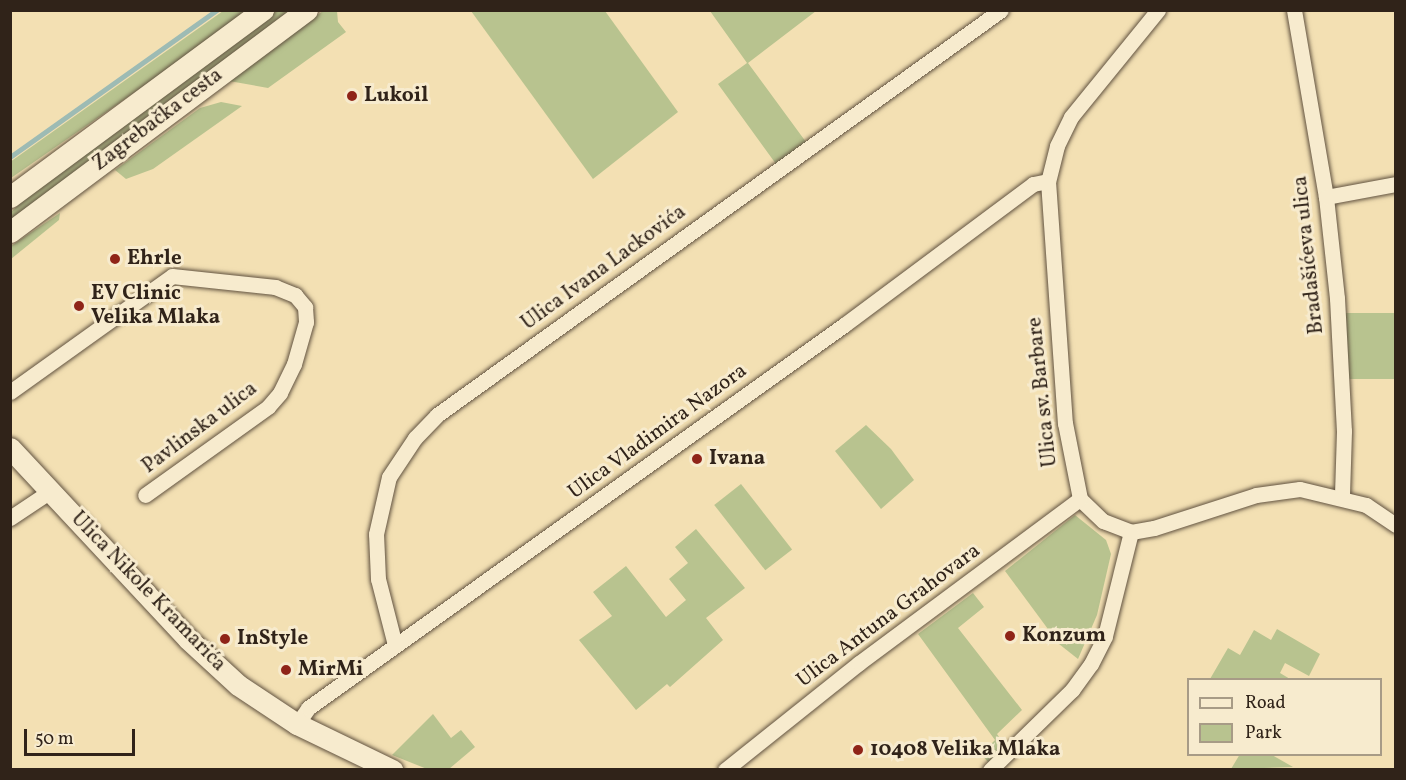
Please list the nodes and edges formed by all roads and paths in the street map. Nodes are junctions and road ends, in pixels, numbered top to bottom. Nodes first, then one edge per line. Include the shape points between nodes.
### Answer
1 (263, 10) edge
2 (307, 10) edge
3 (1001, 10) edge
4 (1158, 10) edge
5 (1294, 10) edge
6 (1048, 181) junction
7 (1395, 184) edge
8 (10, 197) edge
9 (1326, 197) junction
10 (10, 232) edge
11 (10, 392) edge
12 (10, 448) edge
13 (52, 490) junction
14 (145, 495) dead end
15 (1342, 496) junction
16 (1080, 499) junction
17 (10, 518) edge
18 (1395, 525) edge
19 (1131, 532) junction
20 (395, 645) junction
21 (297, 724) junction
22 (392, 770) edge
23 (725, 770) edge
24 (990, 770) edge

1 - 8 main road, Zagrebačka cesta
2 - 10 main road, Zagrebačka cesta
3 - 20 street, Ulica Ivana Lackovića via 437,415 415,438 389,477 376,534 378,579
4 - 6 street, Ulica sv. Barbare via 1071,117
5 - 9 street, Bradašićeva ulica
6 - 16 street, Ulica sv. Barbare via 1065,423
6 - 20 street, Ulica Vladimira Nazora via 1033,184 844,325
7 - 9 street
9 - 15 street, Bradašićeva ulica via 1341,369
11 - 14 street, Pavlinska ulica via 172,276 274,287 295,295 305,307 306,322 294,364 280,393 268,407
12 - 13 main road, Ulica Nikole Kramarića
13 - 17 street
13 - 21 main road, Ulica Nikole Kramarića via 188,639 238,685
15 - 18 street via 1366,505
15 - 19 street via 1311,490 1279,491
16 - 19 street via 1102,521
16 - 23 street, Ulica Antuna Grahovara via 859,663
19 - 24 street via 1111,614 1091,664 1072,690
20 - 21 street, Ulica Vladimira Nazora via 308,708
21 - 22 main road, Ulica Nikole Kramarića

